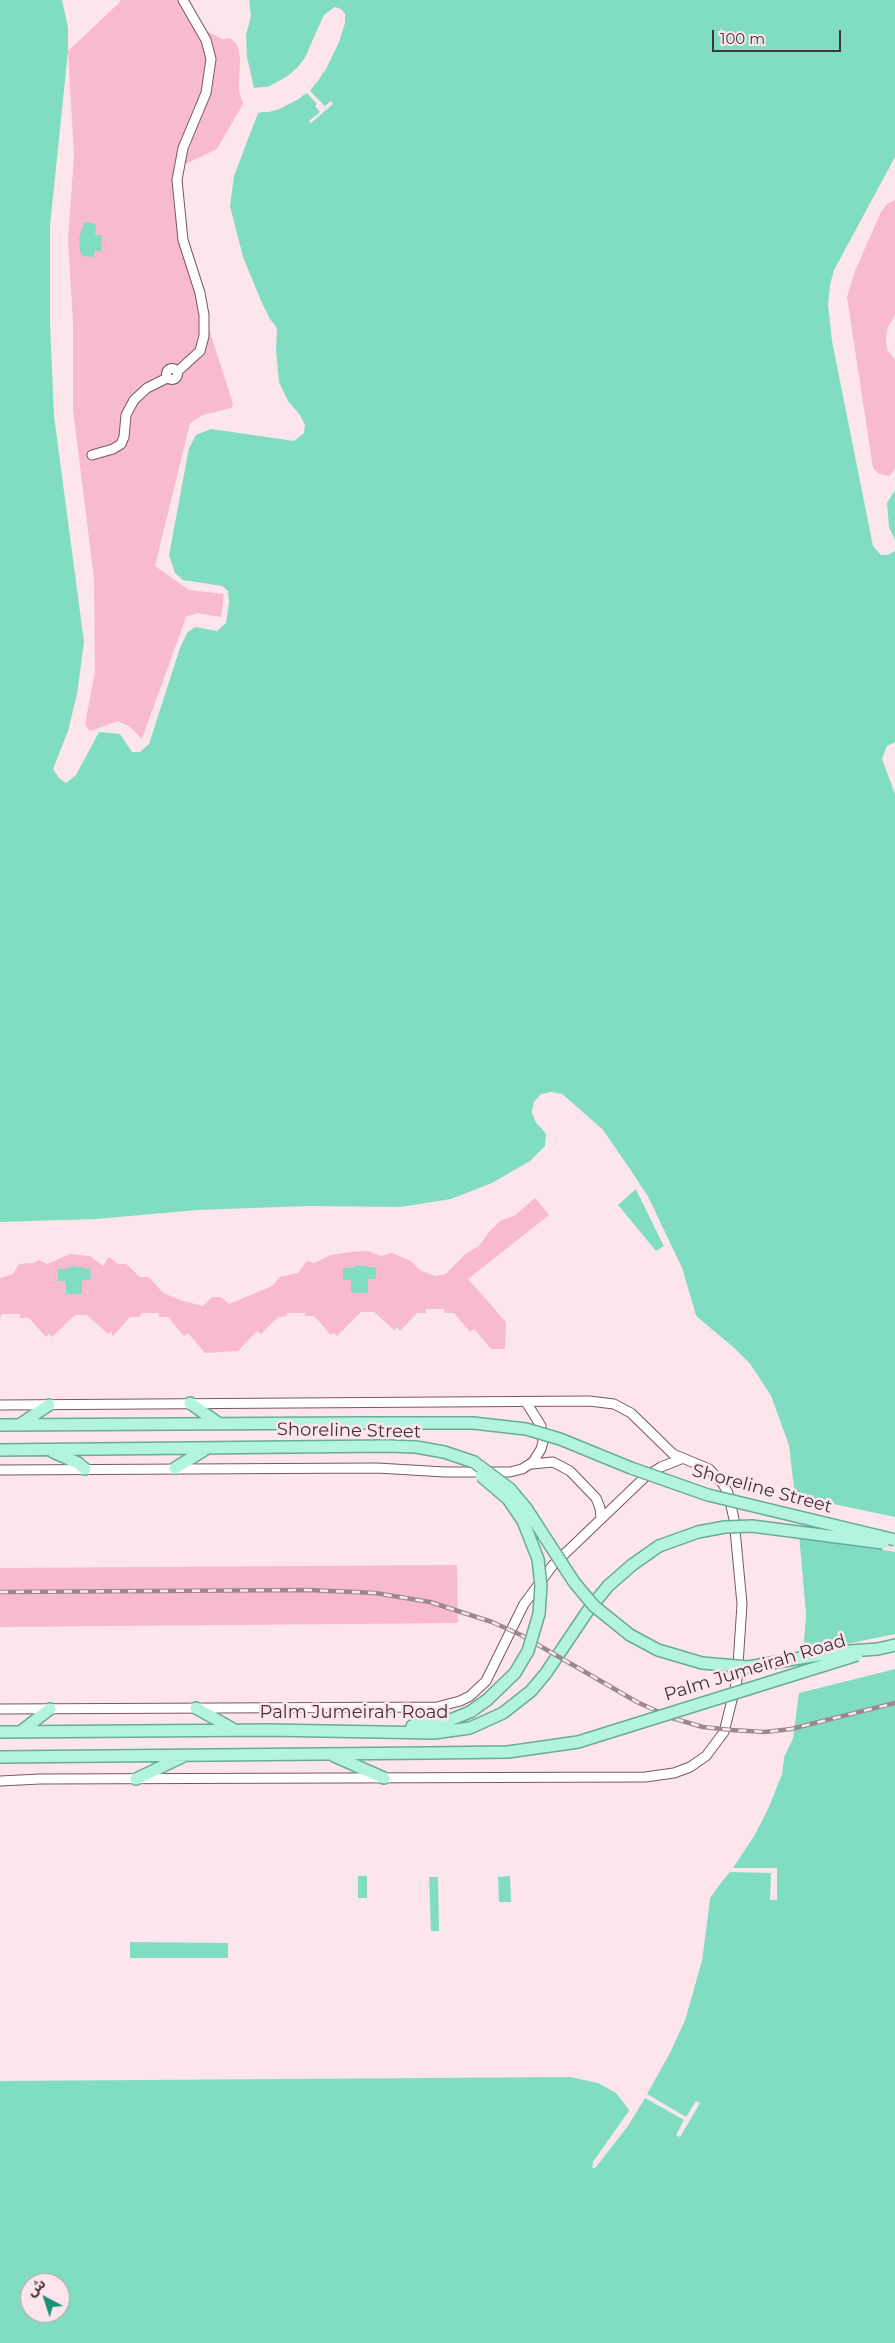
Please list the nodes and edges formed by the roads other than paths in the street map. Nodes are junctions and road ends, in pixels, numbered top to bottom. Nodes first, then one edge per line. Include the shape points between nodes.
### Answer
1 (183, 0) edge
2 (92, 455) dead end
3 (526, 1402) junction
4 (190, 1403) junction
5 (0, 1405) edge
6 (49, 1405) junction
7 (218, 1423) junction
8 (0, 1425) edge
9 (18, 1425) junction
10 (208, 1448) junction
11 (0, 1450) edge
12 (49, 1450) junction
13 (444, 1452) junction
14 (681, 1459) junction
15 (527, 1466) junction
16 (175, 1468) junction
17 (85, 1469) junction
18 (0, 1470) edge
19 (601, 1518) junction
20 (895, 1542) edge
21 (895, 1645) edge
22 (878, 1649) junction
23 (50, 1708) junction
24 (196, 1708) junction
25 (0, 1709) edge
26 (235, 1730) junction
27 (363, 1731) junction
28 (0, 1732) edge
29 (20, 1732) junction
30 (330, 1754) junction
31 (188, 1755) junction
32 (0, 1757) edge
33 (384, 1778) junction
34 (136, 1779) junction
35 (0, 1781) edge

1 - 2 street via 204,35 211,59 206,92 183,148 177,180 183,240 200,294 204,336 200,351 177,372 174,379 167,378 147,388 134,400 126,415 120,444
3 - 4 street
3 - 14 street via 589,1401 619,1405
3 - 15 street via 543,1434 541,1449
4 - 6 street
4 - 7 main road
5 - 6 street
6 - 9 main road
7 - 9 main road, Shoreline Street
7 - 20 main road, Shoreline Street, bridge via 473,1423 526,1429 708,1495
8 - 9 main road, Shoreline Street
10 - 12 main road, Shoreline Street
10 - 13 main road, Shoreline Street via 402,1446
10 - 16 main road
11 - 12 main road, Shoreline Street
12 - 17 main road
13 - 22 main road, Shoreline Street, bridge via 474,1462 510,1489 594,1606 630,1635 658,1650 702,1663 748,1667 836,1652
13 - 27 main road, bridge via 488,1480 508,1499 526,1528 538,1559 541,1600 533,1639 515,1673 488,1700 470,1712 429,1725 383,1726
14 - 19 street via 645,1477
14 - 33 street via 709,1470 723,1484 731,1503 737,1543 742,1604 739,1661 727,1723 713,1749 690,1767 660,1775
15 - 16 street via 505,1473 377,1468
15 - 19 street via 546,1462 565,1467 596,1498
16 - 17 street
17 - 18 street
19 - 24 street via 542,1577 516,1619 486,1681 460,1701 437,1707
20 - 27 main road, Palm Jumeirah Road, bridge via 862,1542 752,1526 698,1532 659,1546 608,1586 539,1682 503,1713 475,1726 446,1732
21 - 22 main road, Palm Jumeirah Road
22 - 30 main road, Palm Jumeirah Road, bridge via 578,1742 544,1749
23 - 24 street
23 - 25 street
23 - 29 main road
24 - 26 main road
26 - 27 main road, Palm Jumeirah Road
26 - 29 main road, Palm Jumeirah Road
28 - 29 main road, Palm Jumeirah Road
30 - 31 main road, Palm Jumeirah Road
30 - 33 main road
31 - 32 main road, Palm Jumeirah Road
31 - 34 main road
33 - 34 street
34 - 35 street

